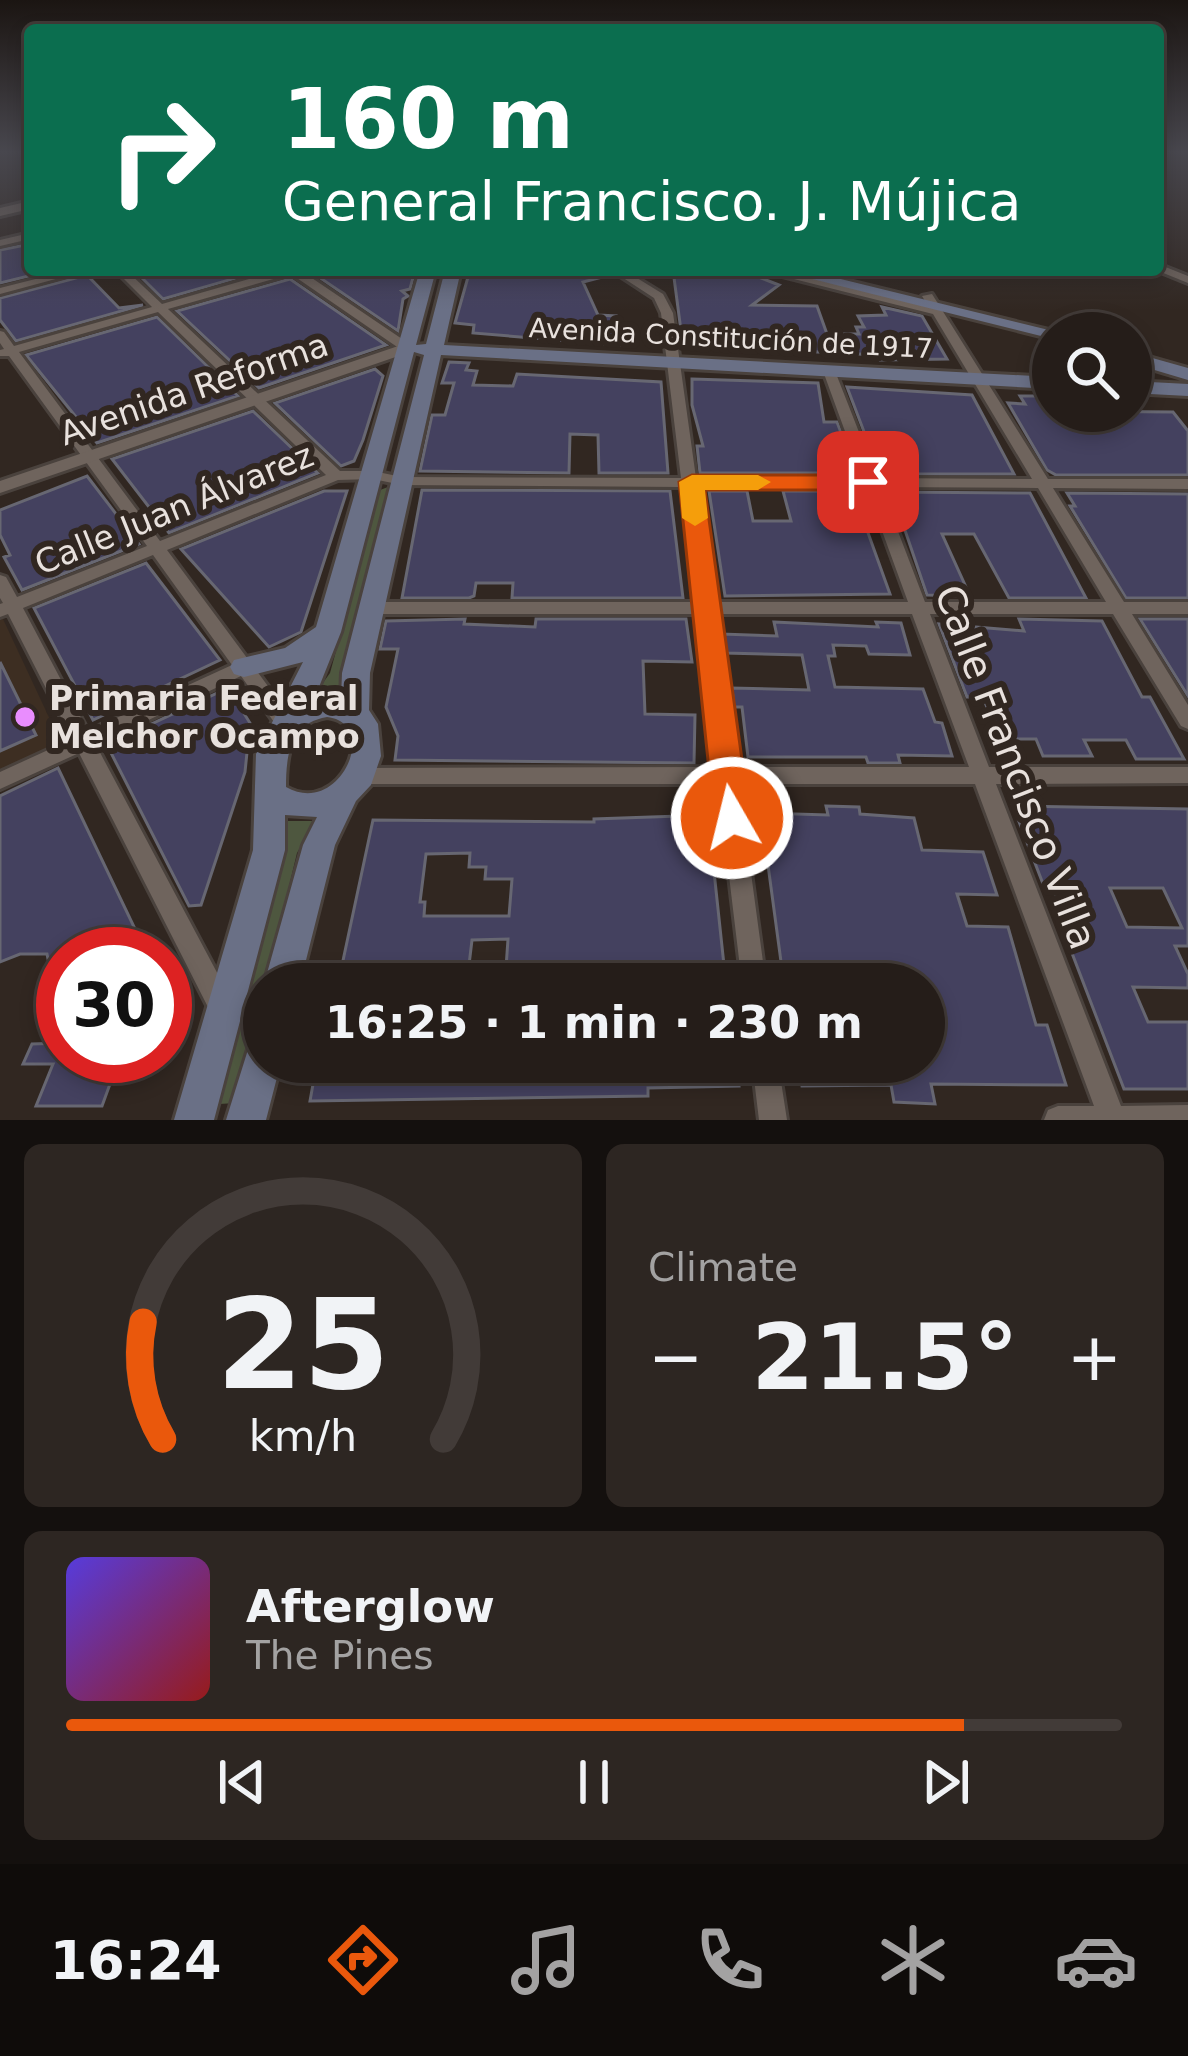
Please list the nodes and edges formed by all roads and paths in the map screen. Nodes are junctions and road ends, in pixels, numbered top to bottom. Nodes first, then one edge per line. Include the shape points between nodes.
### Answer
1 (60, 276) edge
2 (126, 276) edge
3 (271, 276) edge
4 (301, 276) edge
5 (426, 276) edge
6 (452, 276) edge
7 (626, 276) edge
8 (793, 276) edge
9 (811, 276) edge
10 (836, 276) edge
11 (0, 291) edge
12 (930, 303) junction
13 (160, 308) junction
14 (1032, 324) edge
15 (1032, 329) edge
16 (0, 335) edge
17 (407, 348) junction
18 (437, 350) junction
19 (6, 353) edge
20 (1152, 359) edge
21 (672, 362) junction
22 (829, 370) junction
23 (1188, 370) edge
24 (978, 379) junction
25 (1032, 382) edge
26 (1152, 388) edge
27 (1188, 390) edge
28 (256, 400) junction
29 (90, 457) junction
30 (336, 476) junction
31 (387, 478) junction
32 (692, 482) junction
33 (868, 482) junction
34 (1040, 483) junction
35 (1188, 484) edge
36 (0, 488) edge
37 (156, 548) junction
38 (0, 581) edge
39 (6, 608) edge
40 (372, 608) junction
41 (703, 608) junction
42 (917, 608) junction
43 (1117, 608) junction
44 (1188, 608) edge
45 (328, 632) junction
46 (244, 667) junction
47 (355, 712) junction
48 (1188, 721) edge
49 (286, 724) junction
50 (83, 742) junction
51 (1188, 775) edge
52 (726, 776) junction
53 (978, 776) junction
54 (0, 781) edge
55 (352, 785) junction
56 (272, 794) junction
57 (288, 963) edge
58 (751, 963) edge
59 (224, 1013) junction
60 (256, 1083) edge
61 (768, 1083) edge
62 (1188, 1119) edge
63 (194, 1120) edge
64 (246, 1120) edge
65 (772, 1120) edge
66 (1058, 1120) edge
67 (1113, 1120) edge

1 - 11 street
2 - 13 street
3 - 13 street
4 - 17 street
5 - 17 main road
6 - 18 main road
7 - 21 street via 658,296
8 - 12 street
9 - 12 main road
10 - 12 main road
12 - 14 main road
12 - 15 main road
12 - 24 street
13 - 19 street
13 - 28 street
16 - 19 street
17 - 18 main road, Avenida Constitución de 1917
17 - 28 street, Avenida Reforma
17 - 31 main road
18 - 21 main road, Avenida Constitución de 1917
18 - 31 main road
19 - 29 street
20 - 23 main road
21 - 22 main road, Avenida Constitución de 1917
21 - 32 street
22 - 24 main road, Avenida Constitución de 1917
22 - 33 street, Calle Francisco Villa
24 - 25 main road, Avenida Constitución de 1917
24 - 34 street
26 - 27 main road
28 - 29 street, Avenida Reforma
28 - 30 street
29 - 36 street, Avenida Reforma
29 - 37 street
30 - 31 street, Calle Juan Álvarez
30 - 37 street, Calle Juan Álvarez
31 - 32 street, Calle Juan Álvarez
31 - 40 main road
31 - 45 main road
32 - 33 street, Calle Juan Álvarez
32 - 41 street
33 - 34 street, Calle Juan Álvarez
33 - 42 street, Calle Francisco Villa
34 - 35 street, Calle Juan Álvarez
34 - 43 street
37 - 39 street, Calle Juan Álvarez
37 - 46 street
38 - 39 street
39 - 50 street
40 - 41 street
40 - 47 main road
41 - 42 street
41 - 52 street
42 - 43 street
42 - 53 street, Calle Francisco Villa
43 - 44 street
43 - 48 street
45 - 46 main road via 293,656
45 - 49 main road
46 - 49 street
46 - 50 street
47 - 49 main road via 318,705
47 - 55 main road via 367,738
49 - 56 main road via 271,754
50 - 54 street
50 - 59 street
51 - 53 street
52 - 53 street
52 - 55 street
52 - 58 street
53 - 67 street, Calle Francisco Villa
55 - 56 main road via 312,808
55 - 57 main road via 319,845
56 - 59 main road via 268,850
59 - 63 main road
60 - 64 main road
61 - 65 street
62 - 67 street
66 - 67 street

